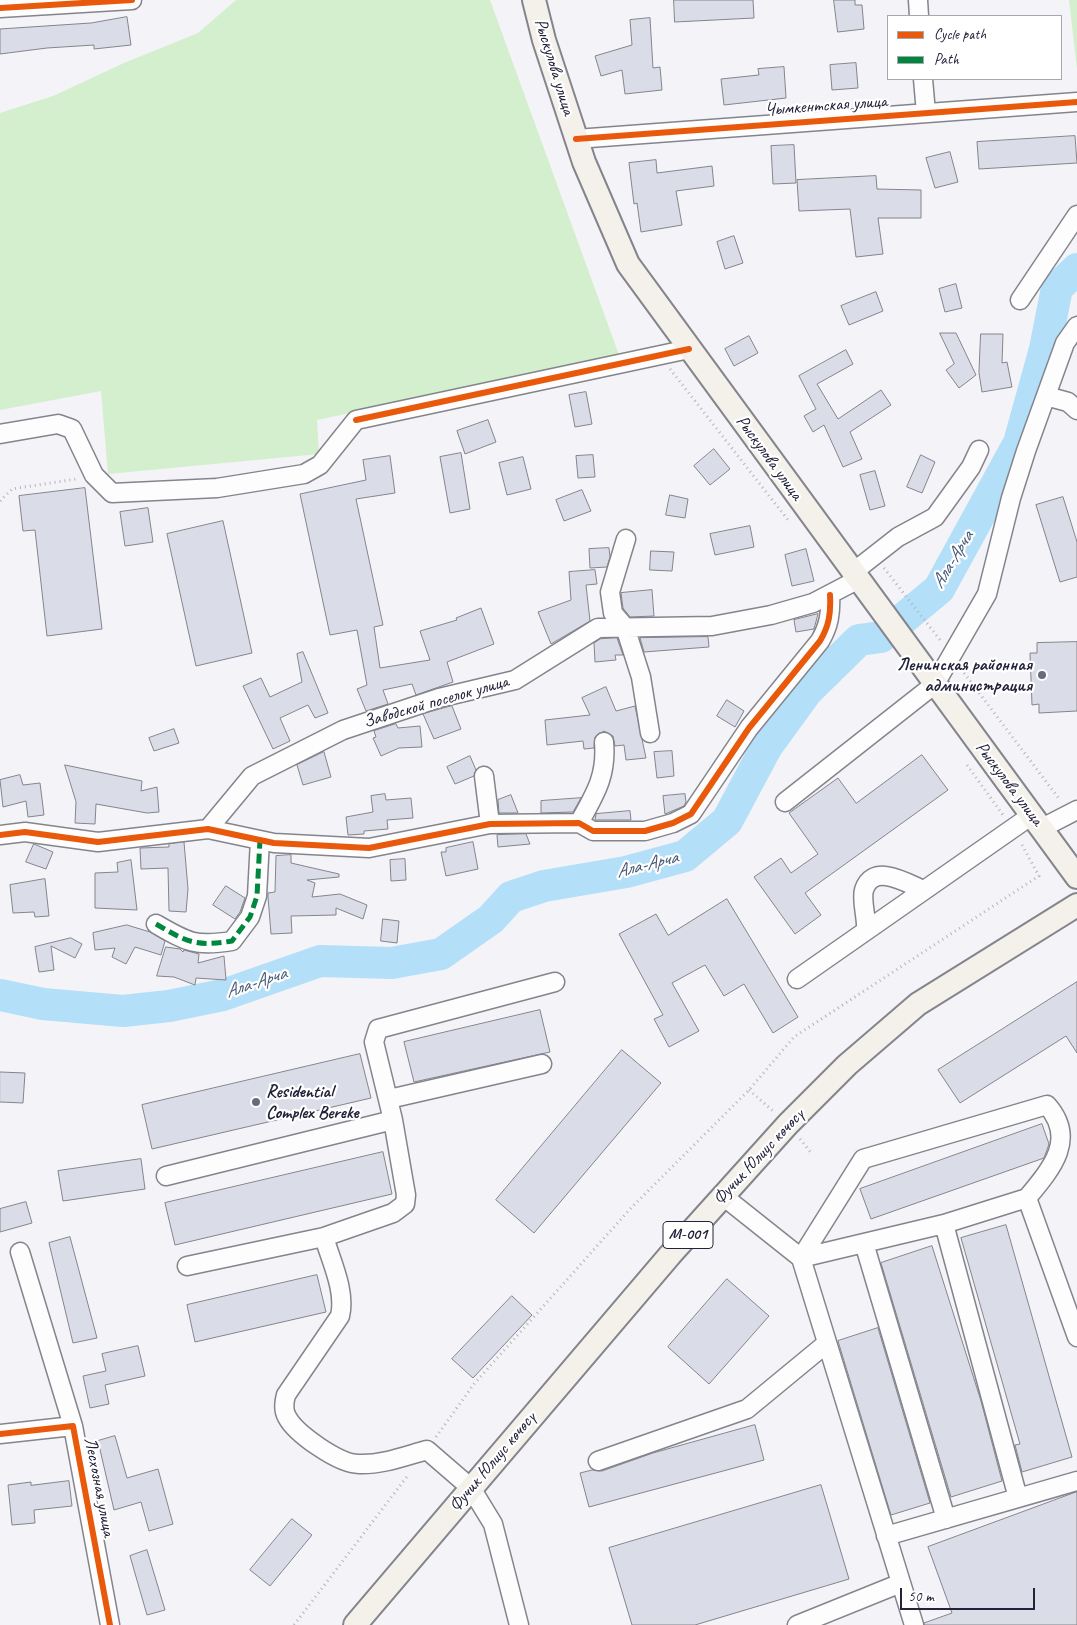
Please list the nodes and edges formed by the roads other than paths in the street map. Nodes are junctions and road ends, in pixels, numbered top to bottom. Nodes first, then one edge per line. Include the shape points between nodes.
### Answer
1 (132, 0) edge
2 (534, 0) edge
3 (918, 0) edge
4 (0, 8) edge
5 (919, 15) edge
6 (923, 80) edge
7 (1077, 102) edge
8 (926, 113) junction
9 (576, 139) junction
10 (1077, 215) edge
11 (1020, 300) dead end
12 (1077, 326) edge
13 (689, 349) junction
14 (1046, 396) junction
15 (1077, 410) edge
16 (0, 434) edge
17 (979, 450) dead end
18 (626, 539) dead end
19 (860, 583) junction
20 (830, 594) junction
21 (625, 627) junction
22 (935, 684) junction
23 (650, 733) dead end
24 (604, 742) dead end
25 (484, 776) dead end
26 (785, 802) dead end
27 (1074, 812) edge
28 (1037, 822) junction
29 (579, 823) junction
30 (490, 824) junction
31 (208, 829) junction
32 (0, 835) edge
33 (260, 840) junction
34 (1077, 877) edge
35 (923, 890) junction
36 (1077, 905) edge
37 (156, 924) dead end
38 (866, 930) junction
39 (796, 979) dead end
40 (555, 982) dead end
41 (542, 1064) dead end
42 (389, 1099) junction
43 (393, 1120) junction
44 (166, 1176) dead end
45 (724, 1196) junction
46 (1027, 1198) junction
47 (944, 1224) junction
48 (324, 1236) junction
49 (864, 1243) junction
50 (20, 1252) dead end
51 (801, 1258) junction
52 (187, 1266) dead end
53 (1077, 1338) edge
54 (827, 1343) junction
55 (73, 1426) junction
56 (0, 1434) edge
57 (598, 1461) dead end
58 (1077, 1481) edge
59 (471, 1488) junction
60 (1018, 1498) junction
61 (946, 1519) junction
62 (886, 1536) junction
63 (901, 1583) junction
64 (110, 1625) edge
65 (355, 1625) edge
66 (519, 1625) edge
67 (797, 1625) edge
68 (914, 1625) edge

1 - 4 street
2 - 9 main road, Рыскулова улица
3 - 5 street
6 - 8 street
7 - 8 street, Чымкентская улица
8 - 9 street, Чымкентская улица
9 - 13 main road, Рыскулова улица via 628,264
10 - 11 street
12 - 14 street via 1065,343
13 - 16 street via 356,420 320,466 304,474 217,488 112,493 94,475 72,429 58,424
13 - 19 main road, Рыскулова улица
14 - 15 street via 1068,402
14 - 22 street via 1011,498 987,594
17 - 19 street, Заводской поселок улица via 936,517 898,538
18 - 21 street via 610,592 613,613
19 - 20 street, Заводской поселок улица
19 - 22 main road, Рыскулова улица
20 - 21 street, Заводской поселок улица via 813,603 771,615 712,626
20 - 29 street via 831,613 820,641 749,728 692,814 645,831 593,831
21 - 23 street via 641,677
21 - 31 street, Заводской поселок улица via 598,628 515,680 439,698 342,730 252,776
22 - 26 street
22 - 28 main road, Рыскулова улица
24 - 29 street via 606,757 602,780
25 - 30 street
27 - 28 street
28 - 34 main road, Рыскулова улица
28 - 35 street via 1012,828
29 - 30 street
30 - 33 street via 369,848
31 - 32 street via 98,842 25,832
31 - 33 street
33 - 37 street via 258,896 250,917 232,941 208,945 188,942
35 - 38 street
35 - 38 street via 890,876 878,876 869,882 864,891
36 - 45 main road, Фучик Юлиус көчөсү / М-001 via 918,1004 847,1065 788,1124
38 - 39 street
40 - 42 street via 378,1029 374,1042
41 - 42 street
42 - 43 street
43 - 44 street
43 - 48 street via 405,1204 393,1213
45 - 51 street
45 - 59 main road, Фучик Юлиус көчөсү / М-001
46 - 47 street
46 - 51 street via 1060,1157 1066,1141 1060,1116 1047,1105 863,1160
46 - 53 street
47 - 49 street
47 - 60 street
48 - 52 street
48 - 59 street via 341,1295 340,1316 286,1395 287,1418 316,1446 342,1461 374,1464 427,1450
49 - 51 street
49 - 61 street
50 - 55 street
51 - 54 street
54 - 57 street via 747,1409
54 - 62 street
55 - 56 street, Лесхозная улица
55 - 64 street, Лесхозная улица
58 - 60 street
59 - 65 main road, Фучик Юлиус көчөсү / М-001
59 - 66 street via 493,1524
60 - 61 street
61 - 62 street
62 - 63 street
63 - 67 street
63 - 68 street

